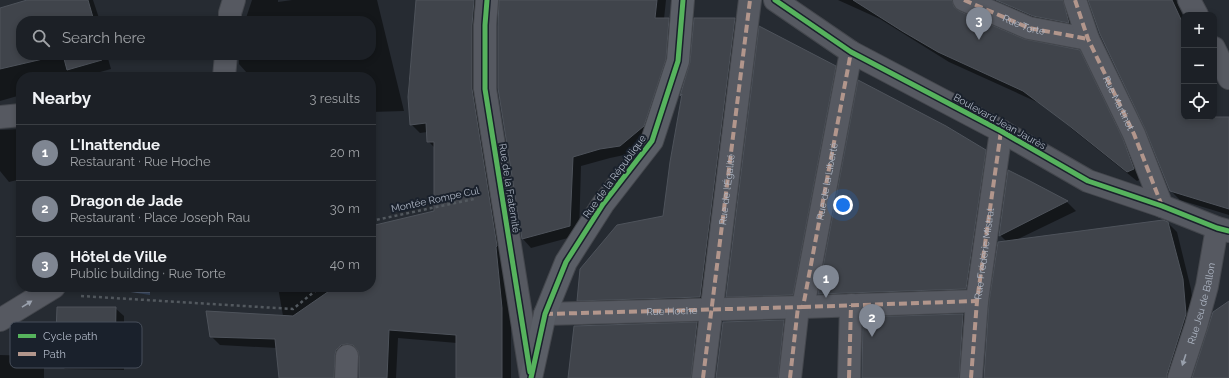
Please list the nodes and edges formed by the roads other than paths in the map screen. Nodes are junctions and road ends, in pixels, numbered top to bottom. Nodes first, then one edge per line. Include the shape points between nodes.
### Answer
1 (234, 0) edge
2 (487, 0) edge
3 (683, 0) edge
4 (750, 0) edge
5 (775, 0) edge
6 (964, 0) edge
7 (1075, 0) edge
8 (1189, 0) edge
9 (1195, 12) edge
10 (230, 16) edge
11 (1088, 39) junction
12 (851, 52) junction
13 (1217, 54) edge
14 (226, 60) edge
15 (224, 72) edge
16 (1229, 78) edge
17 (16, 115) edge
18 (0, 117) edge
19 (1001, 131) junction
20 (1162, 206) junction
21 (1223, 229) edge
22 (46, 292) edge
23 (977, 301) junction
24 (851, 305) junction
25 (801, 307) junction
26 (712, 310) junction
27 (545, 314) junction
28 (0, 320) edge
29 (346, 356) dead end
30 (346, 378) edge
31 (531, 378) edge
32 (703, 378) edge
33 (790, 378) edge
34 (849, 378) edge
35 (971, 378) edge
36 (1179, 378) edge

1 - 10 street
2 - 31 street, Rue de la Fraternité via 485,89
3 - 27 main road, Rue de la République via 678,61 652,141 603,204 566,262
4 - 26 street, Rue de l'Égalité
5 - 12 street, Boulevard Jean Jaurès
6 - 11 street, Rue Torte via 1029,28
7 - 11 street, Rue Martinot
8 - 9 street
11 - 20 street, Rue Martinot via 1134,134
12 - 19 street, Boulevard Jean Jaurès
12 - 25 street, Rue de la Liberté
13 - 16 street
14 - 15 street
17 - 18 street
19 - 20 street, Boulevard Jean Jaurès via 1088,181
19 - 23 street, Rue Frédéric Mistral
20 - 21 street, Boulevard Jean Jaurès
21 -> 36 street, Rue Jeu de Ballon
28 -> 22 street
23 - 24 street, Rue Hoche
23 - 35 street, Rue Frédéric Mistral
24 - 25 street, Rue Hoche
24 - 34 street
25 - 26 street, Rue Hoche
25 - 33 street, Rue de la Liberté
26 - 27 street, Rue Hoche
26 - 32 street, Rue de l'Égalité
27 - 31 main road, Rue de la République
29 - 30 street

